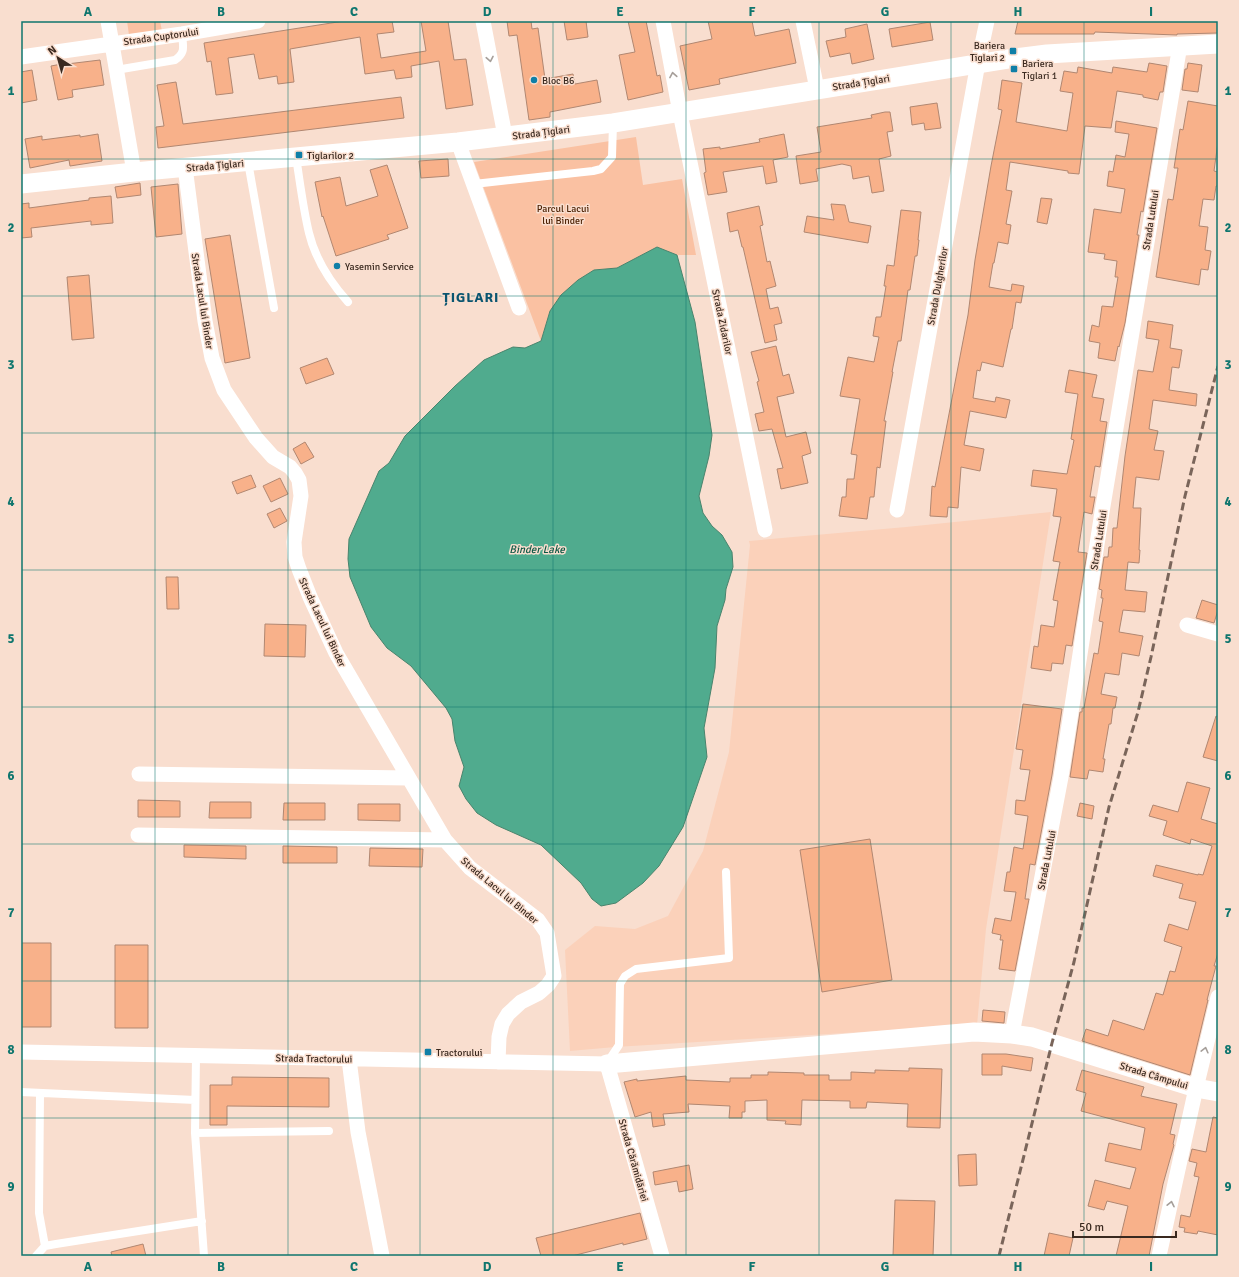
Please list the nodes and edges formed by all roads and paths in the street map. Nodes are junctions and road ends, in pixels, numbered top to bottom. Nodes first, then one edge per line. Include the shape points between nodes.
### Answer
1 (108, 21) edge
2 (258, 21) edge
3 (483, 21) edge
4 (664, 21) edge
5 (803, 21) edge
6 (987, 21) edge
7 (182, 34) junction
8 (112, 44) junction
9 (1218, 44) edge
10 (1180, 45) junction
11 (21, 57) edge
12 (978, 62) junction
13 (116, 70) junction
14 (817, 89) junction
15 (680, 113) junction
16 (613, 123) junction
17 (505, 136) junction
18 (458, 142) junction
19 (296, 157) junction
20 (248, 162) junction
21 (185, 168) junction
22 (134, 172) junction
23 (21, 184) edge
24 (474, 184) junction
25 (348, 302) dead end
26 (274, 308) dead end
27 (520, 308) dead end
28 (897, 510) dead end
29 (765, 530) dead end
30 (1187, 625) dead end
31 (1218, 634) edge
32 (139, 774) dead end
33 (408, 778) junction
34 (138, 835) dead end
35 (445, 840) junction
36 (726, 872) dead end
37 (1218, 997) edge
38 (1012, 1034) junction
39 (21, 1052) edge
40 (196, 1056) junction
41 (350, 1059) junction
42 (498, 1062) junction
43 (607, 1064) junction
44 (1196, 1088) junction
45 (21, 1092) edge
46 (1218, 1092) edge
47 (40, 1094) junction
48 (195, 1100) junction
49 (329, 1131) dead end
50 (194, 1133) junction
51 (202, 1221) junction
52 (45, 1246) junction
53 (36, 1256) edge
54 (204, 1256) edge
55 (382, 1256) edge
56 (662, 1256) edge
57 (1160, 1256) edge

1 - 8 street, Strada Cuptorului
2 - 7 street, Strada Cuptorului
3 -> 17 street, Strada Țiglari
15 -> 4 street, Strada Zidarilor
5 - 14 street
6 - 12 street, Strada Dulgherilor
7 - 8 street, Strada Cuptorului
7 - 13 lane via 184,50 175,60
8 - 11 street, Strada Cuptorului
8 - 13 street, Strada Cuptorului
9 - 10 street, Strada Țiglari
10 - 12 street, Strada Țiglari via 1047,54
10 - 38 street, Strada Lutului via 1102,512 1061,777
12 - 14 street, Strada Țiglari
12 - 28 street, Strada Dulgherilor
13 - 22 street, Strada Cuptorului
14 - 15 street, Strada Țiglari
15 - 16 street, Strada Țiglari
15 - 29 street, Strada Zidarilor
16 - 17 street, Strada Țiglari
16 - 24 lane via 612,157 601,169
17 - 18 street, Strada Țiglari
18 - 19 street, Strada Țiglari
18 - 24 street
19 - 20 street, Strada Țiglari
19 - 25 lane via 309,234 335,288
20 - 21 street, Strada Țiglari
20 - 26 lane
21 - 22 street, Strada Țiglari
21 - 33 street, Strada Lacul lui Binder via 212,358 224,390 256,438 273,457 290,467 299,480 301,496 294,542 299,569 336,653
22 - 23 street, Strada Țiglari
24 - 27 street
30 - 31 street
32 - 33 street
33 - 35 street, Strada Lacul lui Binder
34 - 35 street
35 - 42 street, Strada Lacul lui Binder via 470,868 538,920 547,933 554,976 548,986 521,1002 508,1014 499,1037
36 - 43 lane via 729,958 636,969 626,976 620,984 619,1045
44 -> 37 street
38 - 43 street, Strada Câmpului via 974,1032
38 - 44 street, Strada Câmpului via 1052,1043
39 - 40 street, Strada Tractorului
40 - 41 street, Strada Tractorului
40 - 48 lane
41 - 42 street, Strada Tractorului
41 - 55 street via 358,1132
42 - 43 street, Strada Tractorului
43 - 56 street, Strada Cărămidăriei
44 - 46 street, Strada Câmpului
57 -> 44 street
45 - 47 lane
47 - 48 lane
47 - 52 lane via 39,1214
48 - 50 lane
49 - 50 lane
50 - 51 lane
51 - 52 lane
51 - 54 lane
52 - 53 lane

